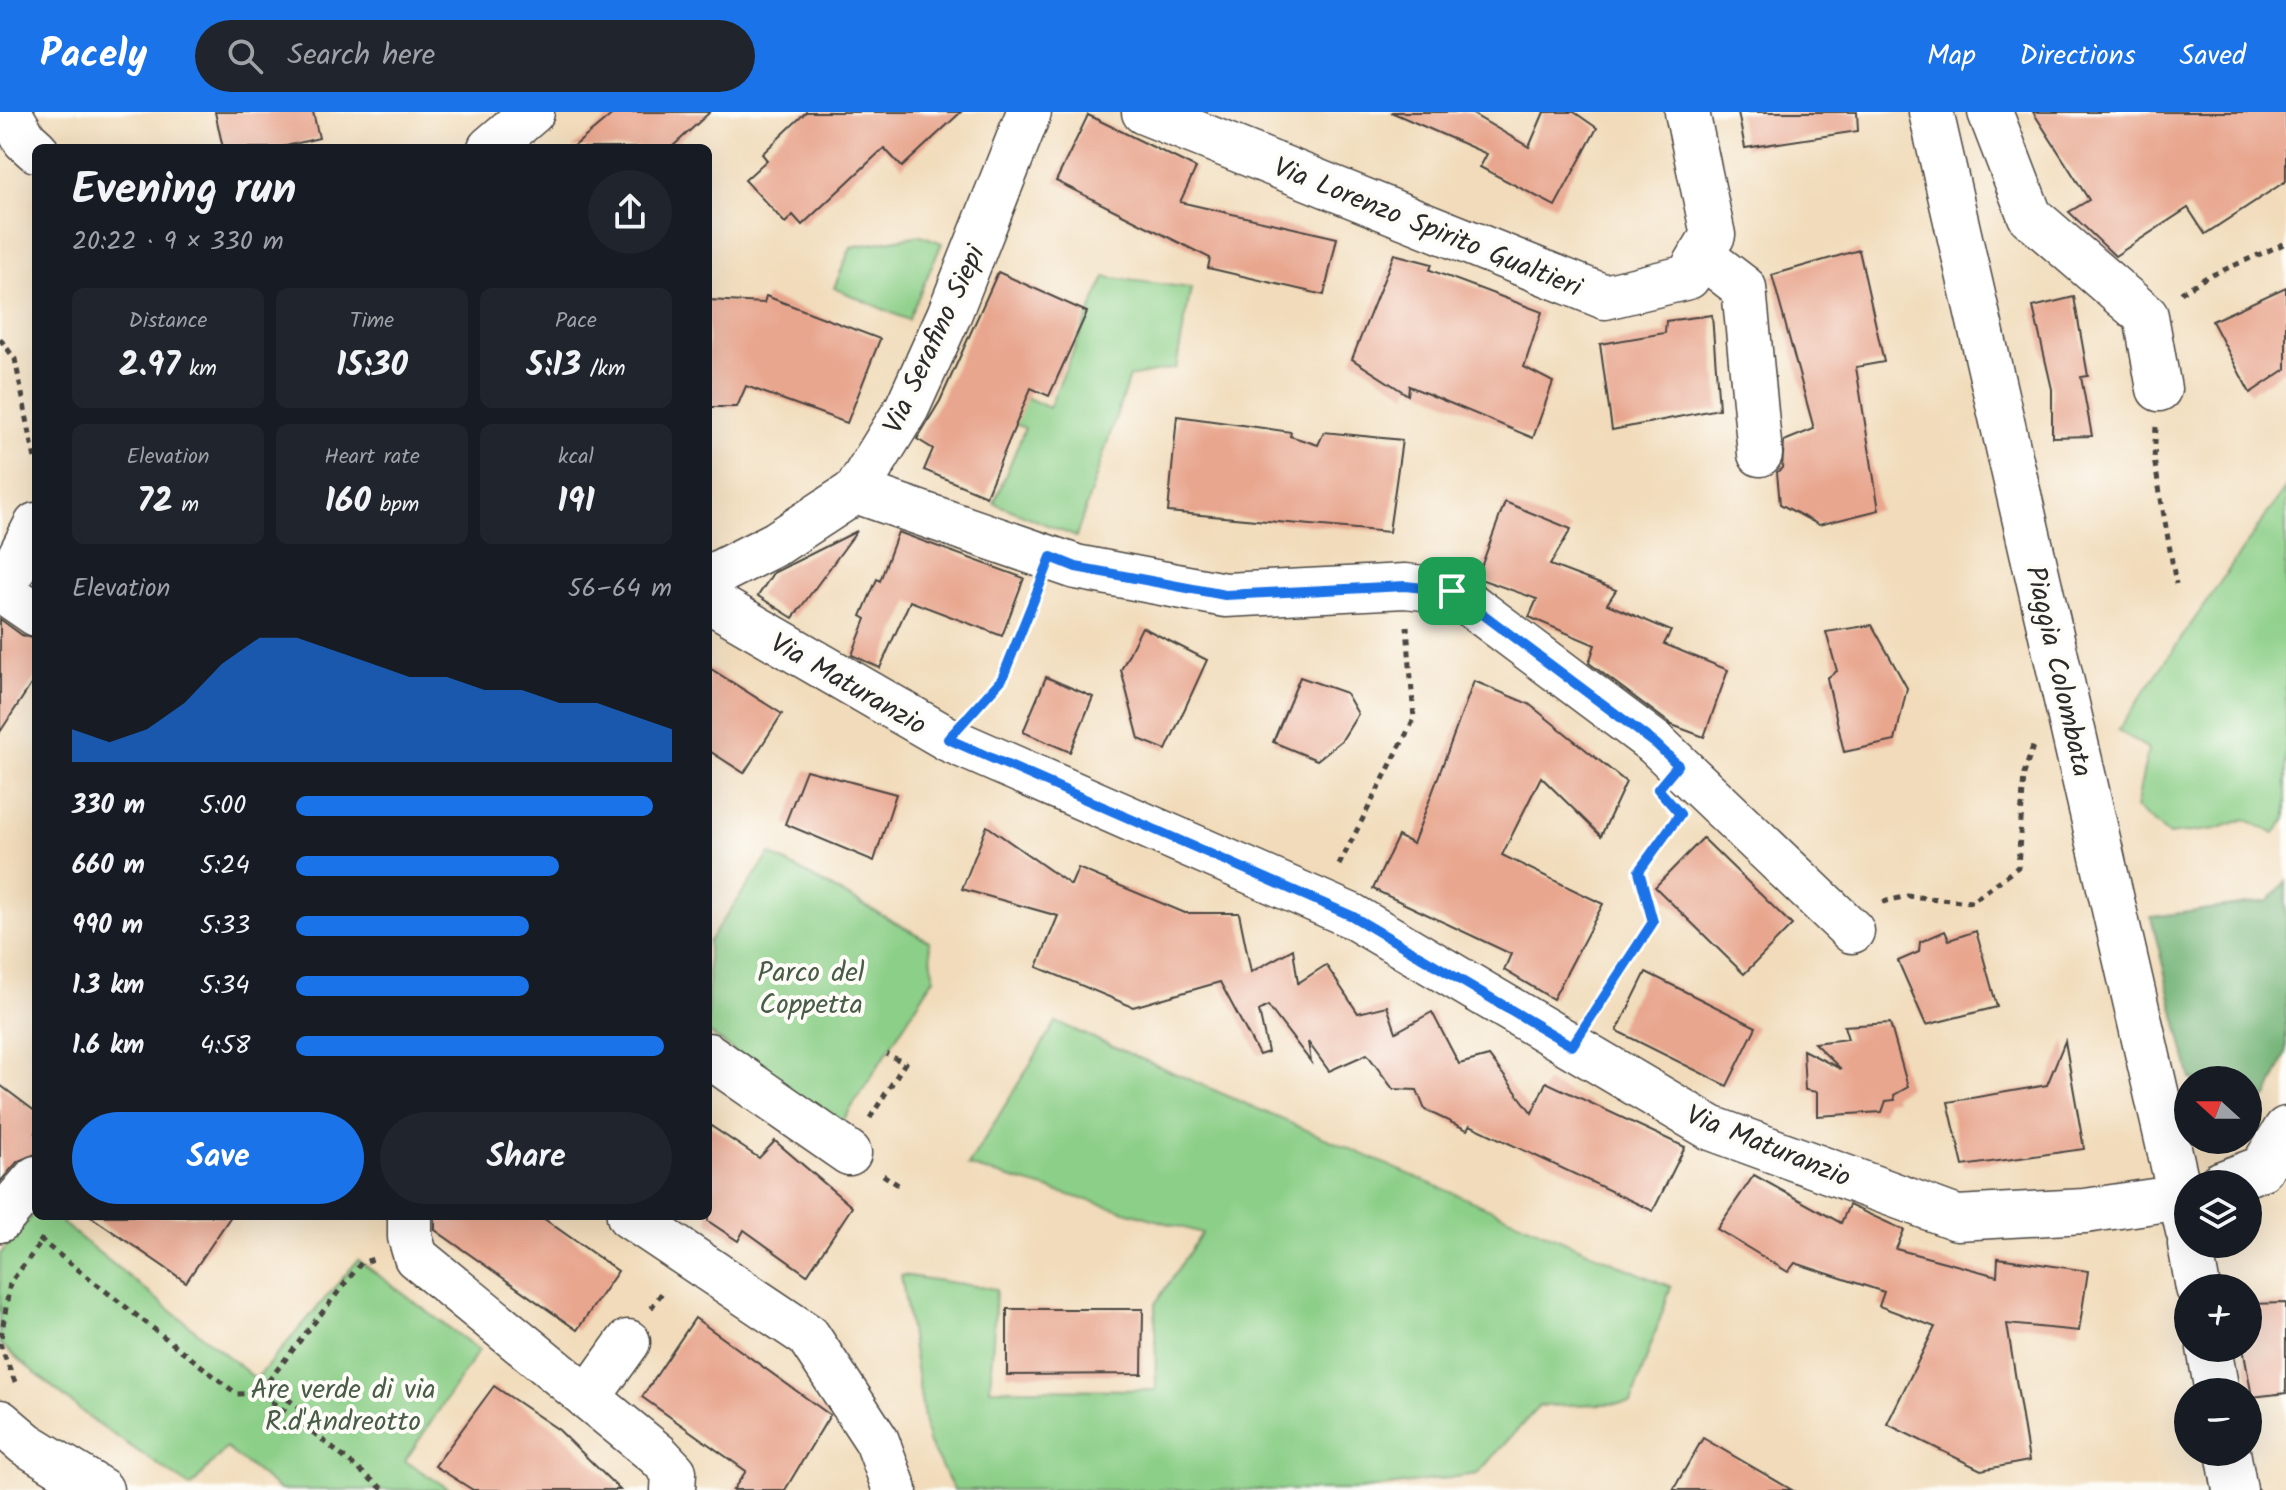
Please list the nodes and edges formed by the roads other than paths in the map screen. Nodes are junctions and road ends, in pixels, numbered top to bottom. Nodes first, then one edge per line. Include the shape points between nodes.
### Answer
1 (9, 112) edge
2 (532, 112) edge
3 (1029, 112) edge
4 (1144, 112) edge
5 (1687, 112) edge
6 (1931, 112) edge
7 (1990, 112) edge
8 (495, 144) edge
9 (32, 146) edge
10 (1701, 255) junction
11 (1750, 346) junction
12 (2159, 389) dead end
13 (1774, 399) dead end
14 (1760, 454) dead end
15 (856, 491) junction
16 (32, 533) edge
17 (712, 576) edge
18 (712, 602) edge
19 (32, 611) edge
20 (1844, 923) road end
21 (712, 1058) edge
22 (2286, 1129) edge
23 (849, 1153) road end
24 (2187, 1170) edge
25 (2258, 1170) edge
26 (32, 1183) edge
27 (2174, 1204) edge
28 (3, 1217) edge
29 (635, 1220) edge
30 (412, 1233) edge
31 (628, 1342) dead end
32 (588, 1398) junction
33 (10, 1409) edge
34 (2231, 1466) edge
35 (101, 1490) edge
36 (673, 1490) edge
37 (895, 1490) edge
38 (2235, 1490) edge

1 - 9 street
2 - 8 street
3 - 15 street, Via Serafino Siepi via 907,408
4 - 10 street, Via Lorenzo Spirito Gualtieri via 1605,297 1688,277
5 - 10 street via 1713,235
6 - 24 street, Piaggia Colombata
7 - 12 street via 2030,216 2146,316
10 - 11 street via 1744,288
11 - 13 street via 1769,361
11 - 14 street
15 - 17 street, Via Serafino Siepi via 777,543
15 - 20 street via 1076,567 1225,595 1405,586 1452,591 1656,744
16 - 19 street via 7,581 10,596
18 - 27 street, Via Maturanzio via 948,739 1352,916 1711,1128 1957,1218
21 - 23 street
22 - 25 street, Via Maturanzio
26 - 28 street
29 - 37 street via 808,1336 877,1441
30 - 32 street via 416,1257
31 - 32 street
32 - 36 street via 674,1472
33 - 35 street via 26,1444
34 - 38 street

